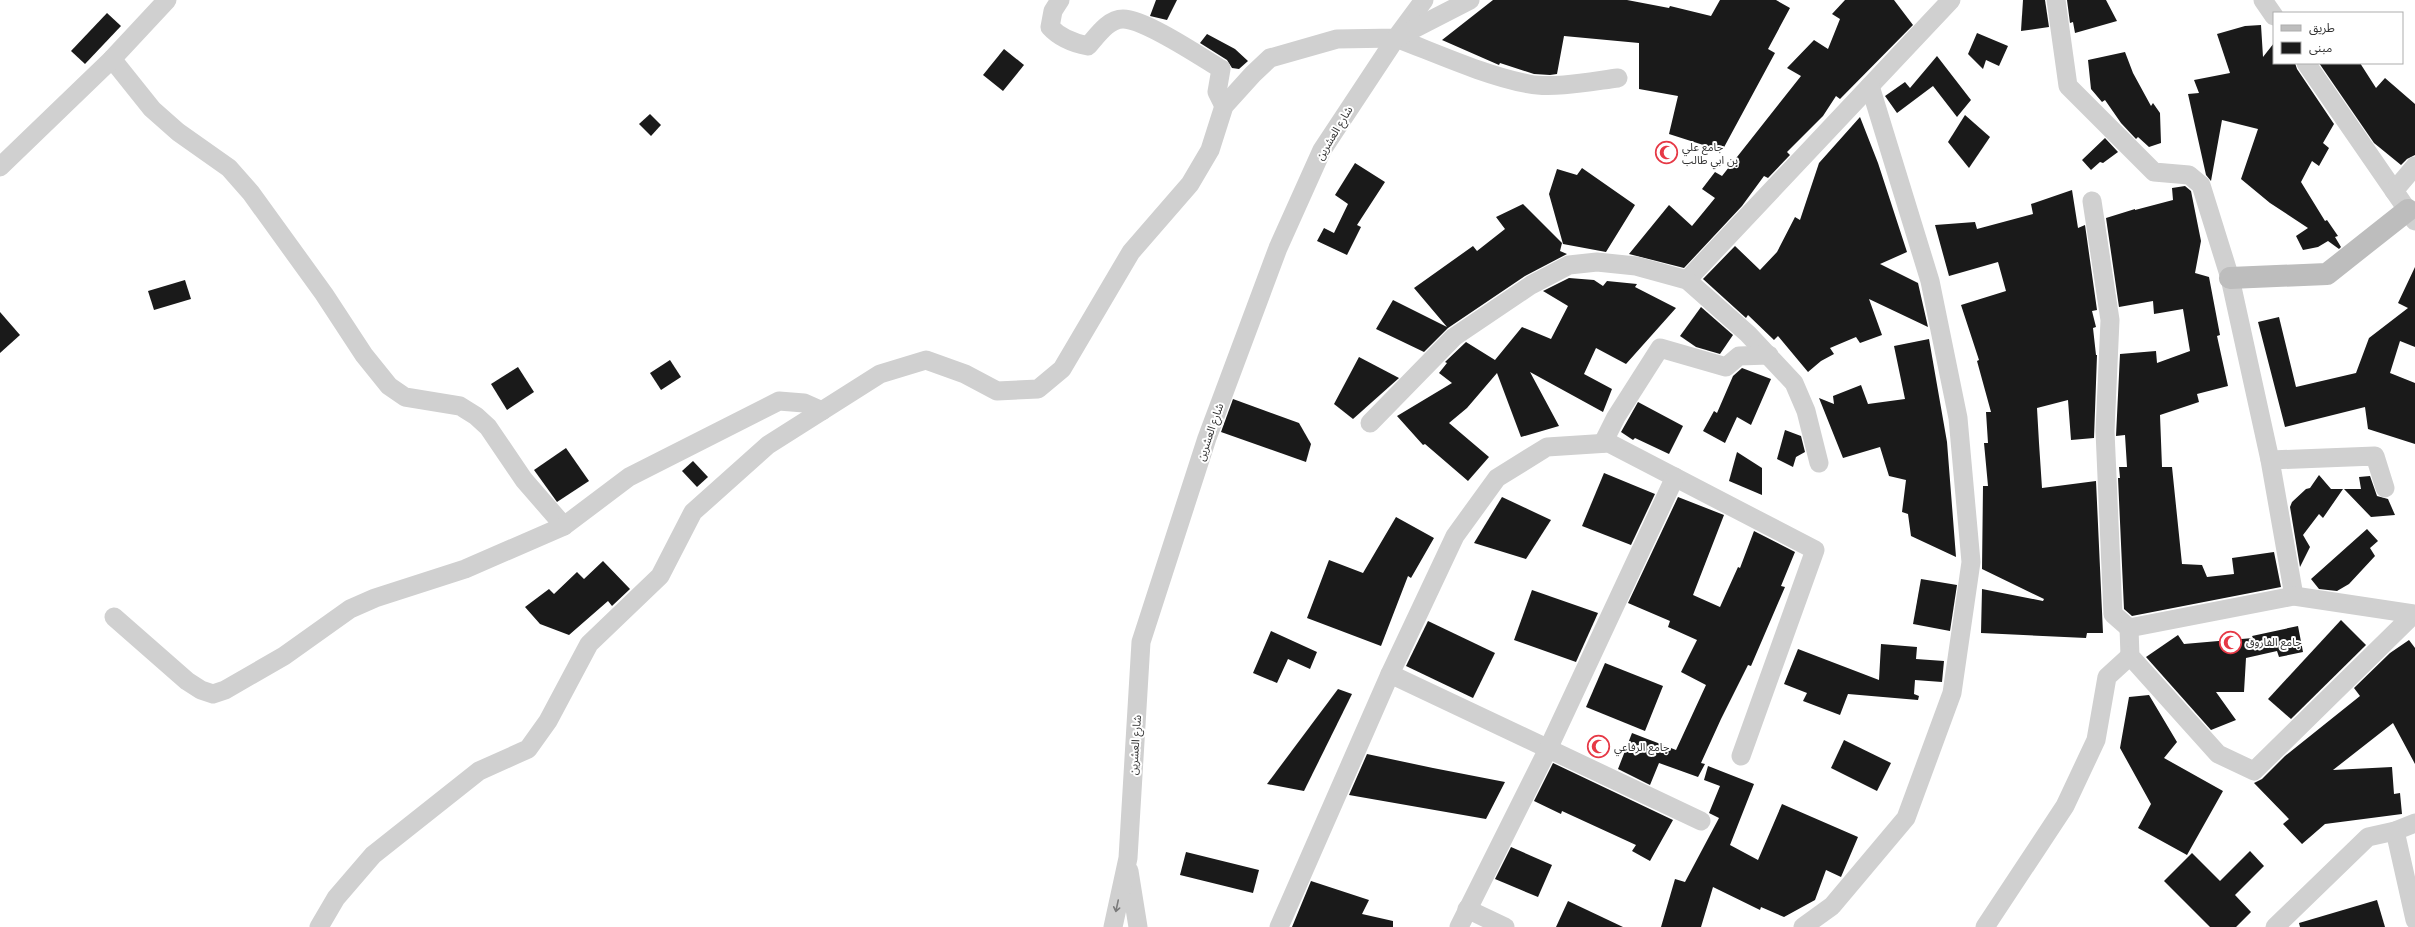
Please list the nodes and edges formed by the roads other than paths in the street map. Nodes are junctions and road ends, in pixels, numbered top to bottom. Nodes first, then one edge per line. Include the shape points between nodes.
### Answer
1 (167, 0) edge
2 (1060, 0) edge
3 (1424, 0) edge
4 (1470, 0) edge
5 (1951, 0) edge
6 (2056, 0) edge
7 (2263, 0) edge
8 (2273, 15) edge
9 (1396, 38) junction
10 (112, 59) junction
11 (2307, 64) edge
12 (1618, 78) dead end
13 (1870, 86) junction
14 (1224, 106) junction
15 (2415, 166) edge
16 (0, 167) edge
17 (2394, 191) junction
18 (2092, 200) dead end
19 (2411, 216) edge
20 (2230, 278) junction
21 (1686, 280) junction
22 (1769, 355) junction
23 (822, 411) junction
24 (1370, 423) dead end
25 (1603, 443) junction
26 (2270, 460) junction
27 (1819, 463) dead end
28 (1675, 477) junction
29 (2385, 488) dead end
30 (564, 526) junction
31 (2294, 596) junction
32 (2415, 615) edge
33 (114, 618) dead end
34 (2129, 628) junction
35 (2130, 656) junction
36 (1390, 674) junction
37 (1548, 749) junction
38 (1741, 756) dead end
39 (1701, 821) dead end
40 (2415, 823) edge
41 (2395, 831) junction
42 (1128, 858) junction
43 (1467, 909) junction
44 (2415, 920) edge
45 (319, 927) edge
46 (1113, 927) edge
47 (1138, 927) edge
48 (1279, 927) edge
49 (1459, 927) edge
50 (1505, 927) edge
51 (1803, 927) edge
52 (1985, 927) edge
53 (2275, 927) edge

1 - 10 street
2 - 14 street via 1053,11 1050,27 1056,33 1072,43 1088,46 1106,26 1117,21 1123,19 1143,25 1222,70 1217,92
3 - 9 street, شارع العشرين
4 - 9 street
5 - 13 street
6 - 20 street via 2068,86 2154,172 2189,175 2201,185
7 - 8 street
9 - 12 street via 1460,63 1530,84 1570,84
9 - 14 street via 1337,39 1270,58
9 - 42 street, شارع العشرين via 1322,150 1278,248 1207,438 1141,642
10 - 16 street
10 - 30 street via 152,109 178,132 229,168 251,193 324,294 364,355 389,386 405,397 460,406 476,416 488,427 524,480
11 - 17 street
13 - 21 street
13 - 51 street via 1930,281 1958,418 1971,562 1952,694 1906,818 1832,906
14 - 23 street via 1210,150 1190,184 1131,252 1062,369 1038,389 997,391 965,374 926,360 880,374
15 - 17 street
17 - 19 street
18 - 34 street via 2110,320 2105,431 2113,614
19 - 20 street via 2327,274
20 - 26 street
21 - 22 street
21 - 24 street via 1636,266 1597,262 1569,265 1532,285 1454,337
22 - 25 street via 1740,356 1726,367 1660,348 1616,417
22 - 27 street via 1794,383 1806,411
23 - 30 street via 804,403 779,402 629,477
23 - 45 street via 768,445 693,512 660,576 589,644 548,721 528,749 479,771 373,855 336,898
25 - 28 street via 1609,442
25 - 36 street via 1547,448 1497,478 1455,536
26 - 29 street via 2374,456
26 - 31 street
28 - 37 street
28 - 38 street via 1815,550
30 - 33 street via 465,569 350,609 284,656 225,690 213,694 187,681
31 - 32 street
31 - 34 street
32 - 35 street via 2254,771 2218,754
34 - 35 street
35 - 52 street via 2108,677 2096,740 2065,806
36 - 37 street
36 - 48 street
37 - 39 street
37 - 43 street
40 - 41 street
41 - 44 street
41 - 53 street via 2368,837
42 -> 46 street
42 - 47 street
43 - 49 street
43 - 50 street

